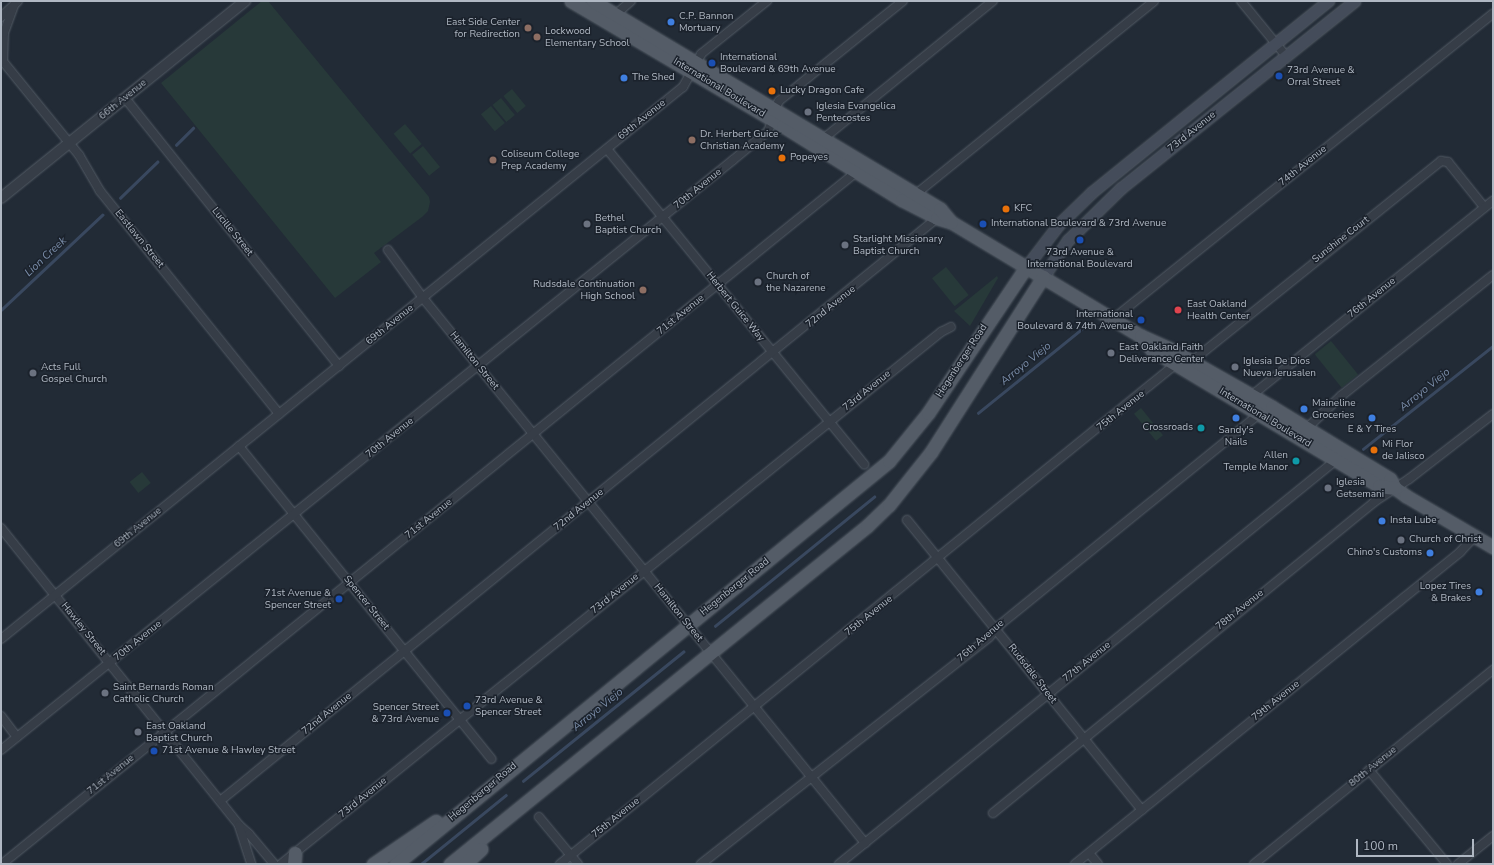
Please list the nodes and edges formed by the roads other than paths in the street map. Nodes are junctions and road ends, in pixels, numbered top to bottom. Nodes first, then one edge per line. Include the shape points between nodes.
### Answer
1 (245, 1) edge
2 (572, 1) edge
3 (593, 1) edge
4 (631, 1) edge
5 (767, 1) edge
6 (903, 1) edge
7 (994, 1) edge
8 (1154, 1) edge
9 (1241, 1) edge
10 (1328, 1) edge
11 (1354, 1) edge
12 (16, 4) edge
13 (1493, 14) edge
14 (615, 15) junction
15 (1, 17) edge
16 (1275, 44) junction
17 (1286, 56) junction
18 (2, 60) edge
19 (695, 68) junction
20 (125, 98) junction
21 (774, 115) junction
22 (823, 139) junction
23 (70, 144) junction
24 (607, 149) junction
25 (855, 173) junction
26 (916, 194) junction
27 (1, 198) edge
28 (1493, 201) edge
29 (1484, 207) junction
30 (662, 217) junction
31 (937, 218) junction
32 (951, 222) junction
33 (388, 250) dead end
34 (1026, 267) junction
35 (1493, 276) edge
36 (1043, 277) junction
37 (718, 285) junction
38 (423, 298) junction
39 (1113, 319) junction
40 (951, 328) dead end
41 (1141, 336) junction
42 (773, 354) junction
43 (1191, 362) junction
44 (1176, 364) junction
45 (339, 366) junction
46 (479, 366) junction
47 (1251, 396) junction
48 (279, 414) junction
49 (1259, 414) junction
50 (1493, 414) edge
51 (828, 422) junction
52 (1307, 428) junction
53 (534, 434) junction
54 (239, 446) junction
55 (1336, 460) junction
56 (864, 464) dead end
57 (1395, 488) junction
58 (589, 503) junction
59 (294, 514) junction
60 (908, 520) dead end
61 (1, 528) edge
62 (1475, 536) junction
63 (1493, 547) edge
64 (939, 559) junction
65 (644, 570) junction
66 (350, 583) junction
67 (55, 595) junction
68 (688, 625) junction
69 (996, 628) junction
70 (1, 639) edge
71 (405, 651) junction
72 (711, 653) junction
73 (111, 663) junction
74 (1493, 670) edge
75 (1047, 694) junction
76 (754, 708) junction
77 (1, 716) edge
78 (460, 720) junction
79 (165, 732) junction
80 (17, 737) junction
81 (1082, 738) junction
82 (1, 750) edge
83 (492, 759) dead end
84 (1369, 770) junction
85 (505, 774) junction
86 (811, 778) junction
87 (220, 801) junction
88 (527, 801) junction
89 (1142, 810) junction
90 (993, 813) dead end
91 (539, 817) dead end
92 (238, 825) junction
93 (1493, 836) edge
94 (865, 843) junction
95 (1088, 853) junction
96 (570, 855) junction
97 (295, 858) edge
98 (2, 864) edge
99 (251, 864) edge
100 (274, 864) edge
101 (281, 864) edge
102 (373, 864) edge
103 (396, 864) edge
104 (450, 864) edge
105 (465, 864) edge
106 (560, 864) edge
107 (578, 864) edge
108 (701, 864) edge
109 (839, 864) edge
110 (1075, 864) edge
111 (1098, 864) edge
112 (1254, 864) edge
113 (1447, 864) edge
114 (1458, 864) edge

1 - 20 street, 66th Avenue
2 - 19 main road, International Boulevard
3 - 14 main road, International Boulevard
4 - 14 street
5 - 19 street, 69th Avenue via 701,54
6 - 21 street, 70th Avenue via 779,101
7 - 22 street
8 - 26 street
9 - 16 street
10 - 16 main road, 73rd Avenue
11 - 17 main road, 73rd Avenue
12 - 15 street
12 - 18 street, Eastlawn Street via 4,33
13 - 39 street, 74th Avenue
14 - 19 main road, International Boulevard
16 - 17 street
16 - 34 main road, 73rd Avenue via 1092,192 1059,224
17 - 36 main road, 73rd Avenue via 1122,188 1068,240
18 - 23 street, Eastlawn Street
19 - 21 main road, International Boulevard
19 - 24 street, 69th Avenue via 683,87
20 - 23 street, 66th Avenue
20 - 45 street, Lucille Street
21 - 22 main road, International Boulevard
21 - 25 main road, International Boulevard
21 - 30 street, 70th Avenue via 764,134
22 - 26 main road, International Boulevard
23 - 27 street, 66th Avenue
23 - 48 street, Eastlawn Street via 100,190
24 - 30 street, Herbert Guice Way
24 - 38 street, 69th Avenue
25 - 31 main road, International Boulevard
25 - 37 street, 71st Avenue
26 - 32 main road, International Boulevard via 940,209
28 - 29 street, 76th Avenue
29 - 43 street, Sunshine Court via 1448,162 1441,160
29 - 47 street, 76th Avenue
30 - 37 street, Herbert Guice Way
30 - 46 street, 70th Avenue
31 - 32 main road, International Boulevard
31 - 42 street, 72nd Avenue
32 - 34 main road, International Boulevard
33 - 38 street, Hamilton Street
34 - 36 main road, International Boulevard
34 - 68 main road, Hegenberger Road via 928,413 889,461
35 - 52 street via 1341,396
36 - 39 main road, International Boulevard
36 - 72 main road via 931,452 889,505 867,526
37 - 42 street, Herbert Guice Way
37 - 53 street, 71st Avenue
38 - 45 street, 69th Avenue
38 - 46 street, Hamilton Street
39 - 41 main road, International Boulevard
40 - 51 street, 73rd Avenue via 941,332
41 - 43 main road, International Boulevard
41 - 44 main road, International Boulevard via 1152,350
42 - 51 street, Herbert Guice Way
42 - 58 street, 72nd Avenue
43 - 47 main road, International Boulevard
44 - 49 main road, International Boulevard
44 - 64 street, 75th Avenue
45 - 48 street, 69th Avenue
46 - 53 street, Hamilton Street
46 - 59 street, 70th Avenue
47 - 52 main road, International Boulevard
48 - 54 street, 69th Avenue
49 - 55 main road, International Boulevard
49 - 69 street, 76th Avenue
50 - 57 street, 78th Avenue
51 - 56 street, Herbert Guice Way
51 - 65 street, 73rd Avenue
52 - 57 main road, International Boulevard via 1390,479
53 - 58 street, Hamilton Street
53 - 66 street, 71st Avenue
54 - 59 street, Spencer Street
54 - 67 street, 69th Avenue
55 - 57 main road, International Boulevard via 1379,486
55 - 75 street, 77th Avenue
57 - 62 main road, International Boulevard
57 - 81 street, 78th Avenue via 1369,506
58 - 65 street, Hamilton Street
58 - 71 street, 72nd Avenue
59 - 66 street, Spencer Street
59 - 73 street, 70th Avenue
60 - 64 street, Rudsdale Street
61 - 67 street, Hawley Street
62 - 63 main road, International Boulevard
62 - 89 street, 79th Avenue via 1460,552
64 - 69 street, Rudsdale Street
64 - 76 street, 75th Avenue
65 - 68 street, Hamilton Street
65 - 78 street, 73rd Avenue
66 - 71 street, Spencer Street
66 - 79 street, 71st Avenue
67 - 70 street, 69th Avenue
67 - 73 street, Hawley Street
68 - 72 street, Hamilton Street
68 - 85 main road, Hegenberger Road
69 - 75 street, Rudsdale Street
69 - 86 street, 76th Avenue via 990,636
71 - 78 street, Spencer Street
71 - 87 street, 72nd Avenue
72 - 76 street, Hamilton Street
72 - 88 main road
73 - 79 street, Hawley Street
73 - 80 street, 70th Avenue
74 - 84 street, 80th Avenue
75 - 81 street, Rudsdale Street
75 - 94 street, 77th Avenue
76 - 86 street, Hamilton Street
76 - 96 street, 75th Avenue
77 - 80 street
78 - 83 street, Spencer Street
78 - 97 street, 73rd Avenue
79 - 87 street, Hawley Street
79 - 98 street, 71st Avenue
80 - 82 street, 70th Avenue
81 - 89 street, Rudsdale Street
81 - 90 street, 78th Avenue
84 - 112 street, 80th Avenue
84 - 113 street
85 - 102 main road
85 - 103 main road, Hegenberger Road
86 - 94 street, Hamilton Street
86 - 108 street, 76th Avenue
87 - 92 street, Hawley Street
88 - 104 main road
88 - 105 main road
89 - 95 street, 79th Avenue
91 - 96 street
92 - 99 street, Hawley Street
92 - 100 street, Hawley Street
93 - 114 street
94 - 109 street, 77th Avenue
95 - 110 street, 79th Avenue
95 - 111 street
96 - 106 street, 75th Avenue
96 - 107 street
97 - 101 street, 73rd Avenue

